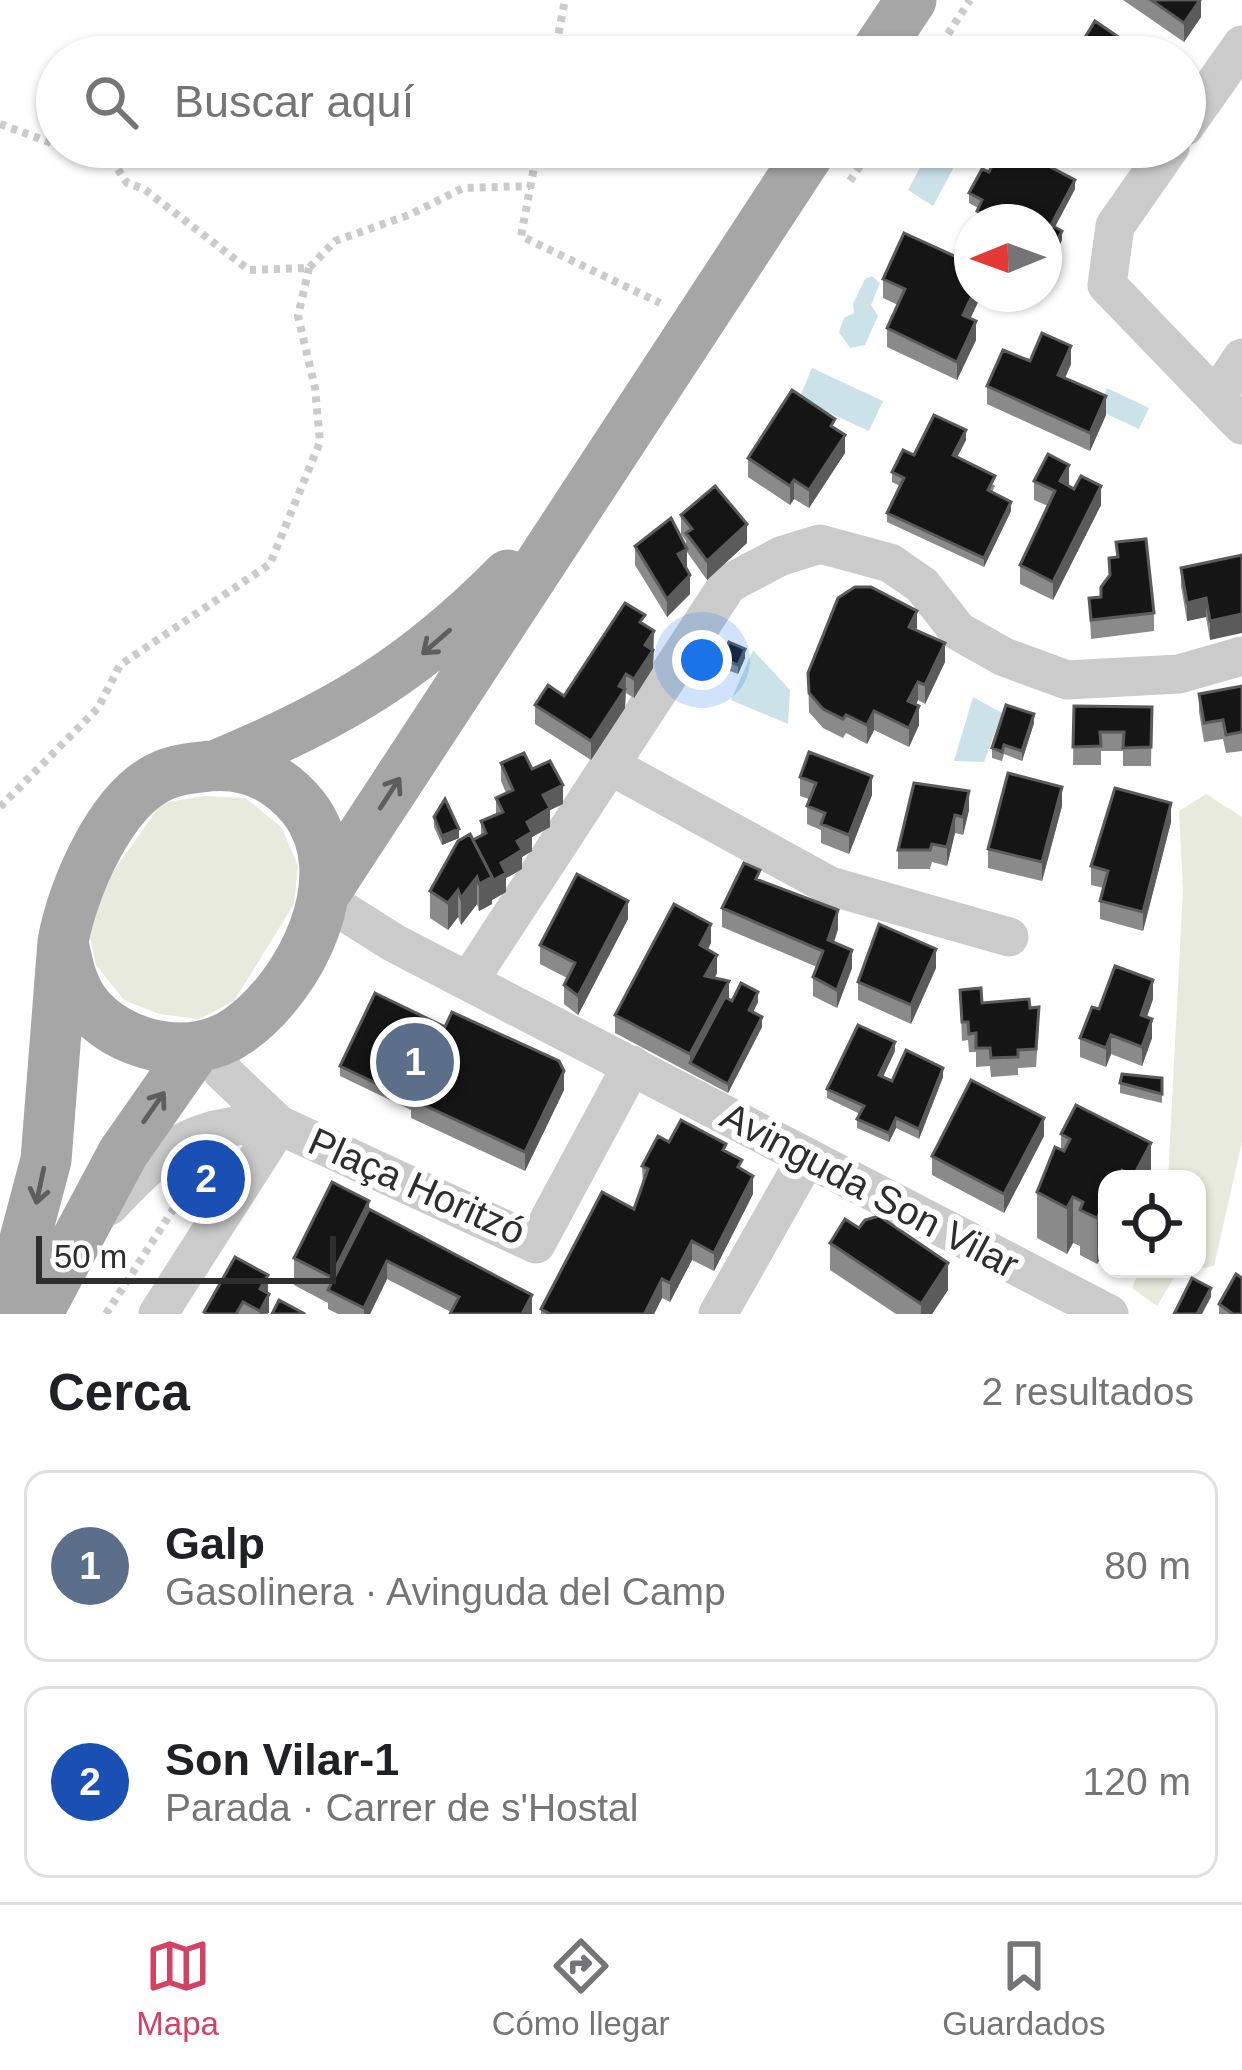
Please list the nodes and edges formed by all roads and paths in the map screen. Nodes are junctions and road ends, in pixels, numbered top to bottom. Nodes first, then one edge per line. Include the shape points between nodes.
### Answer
1 (565, 0) edge
2 (911, 0) edge
3 (558, 36) edge
4 (887, 36) edge
5 (1242, 45) edge
6 (1206, 96) edge
7 (0, 124) edge
8 (36, 137) edge
9 (117, 168) edge
10 (534, 168) edge
11 (799, 168) edge
12 (1155, 168) edge
13 (530, 185) junction
14 (309, 268) junction
15 (698, 321) junction
16 (1242, 358) edge
17 (1229, 411) edge
18 (579, 501) junction
19 (1242, 656) edge
20 (217, 765) junction
21 (611, 766) junction
22 (0, 807) edge
23 (326, 896) junction
24 (1009, 938) dead end
25 (63, 942) junction
26 (470, 979) junction
27 (207, 1044) junction
28 (632, 1065) junction
29 (279, 1125) junction
30 (807, 1157) junction
31 (75, 1243) junction
32 (4, 1314) edge
33 (37, 1314) edge
34 (158, 1314) edge
35 (718, 1314) edge
36 (1108, 1314) edge

1 - 3 path
2 - 4 main road
5 - 6 street
7 - 8 path
9 - 14 path via 249,270
10 - 13 path
11 - 15 main road
12 - 17 street via 1114,226 1107,284
13 - 14 path via 463,188 335,241
13 - 15 path via 521,236
14 - 22 path via 298,316 320,442 270,564 120,665 98,708
15 - 18 main road
16 - 17 street
18 -> 20 main road via 431,648 335,714
23 -> 18 main road
19 - 21 street via 1179,674 1067,680 958,631 922,585 890,563 820,544 728,584
20 - 23 main road via 268,776 305,809 327,850
20 - 25 main road via 161,776 127,806 83,872
21 - 24 street via 830,886
21 - 26 street
23 - 26 street, Avinguda Son Vilar via 394,943
23 - 27 main road via 260,1010
25 - 27 main road via 82,999 115,1031 168,1048
25 -> 32 main road via 46,1160
26 - 28 street, Avinguda Son Vilar
27 - 29 street, Plaça Horitzó via 222,1071
31 -> 27 main road via 123,1153
28 - 29 street, Plaça Horitzó via 536,1244
28 - 30 street, Avinguda Son Vilar
29 - 31 street via 223,1126 183,1140 152,1160
29 - 34 street
30 - 35 street
30 - 36 street, Avinguda Son Vilar
31 - 33 main road

